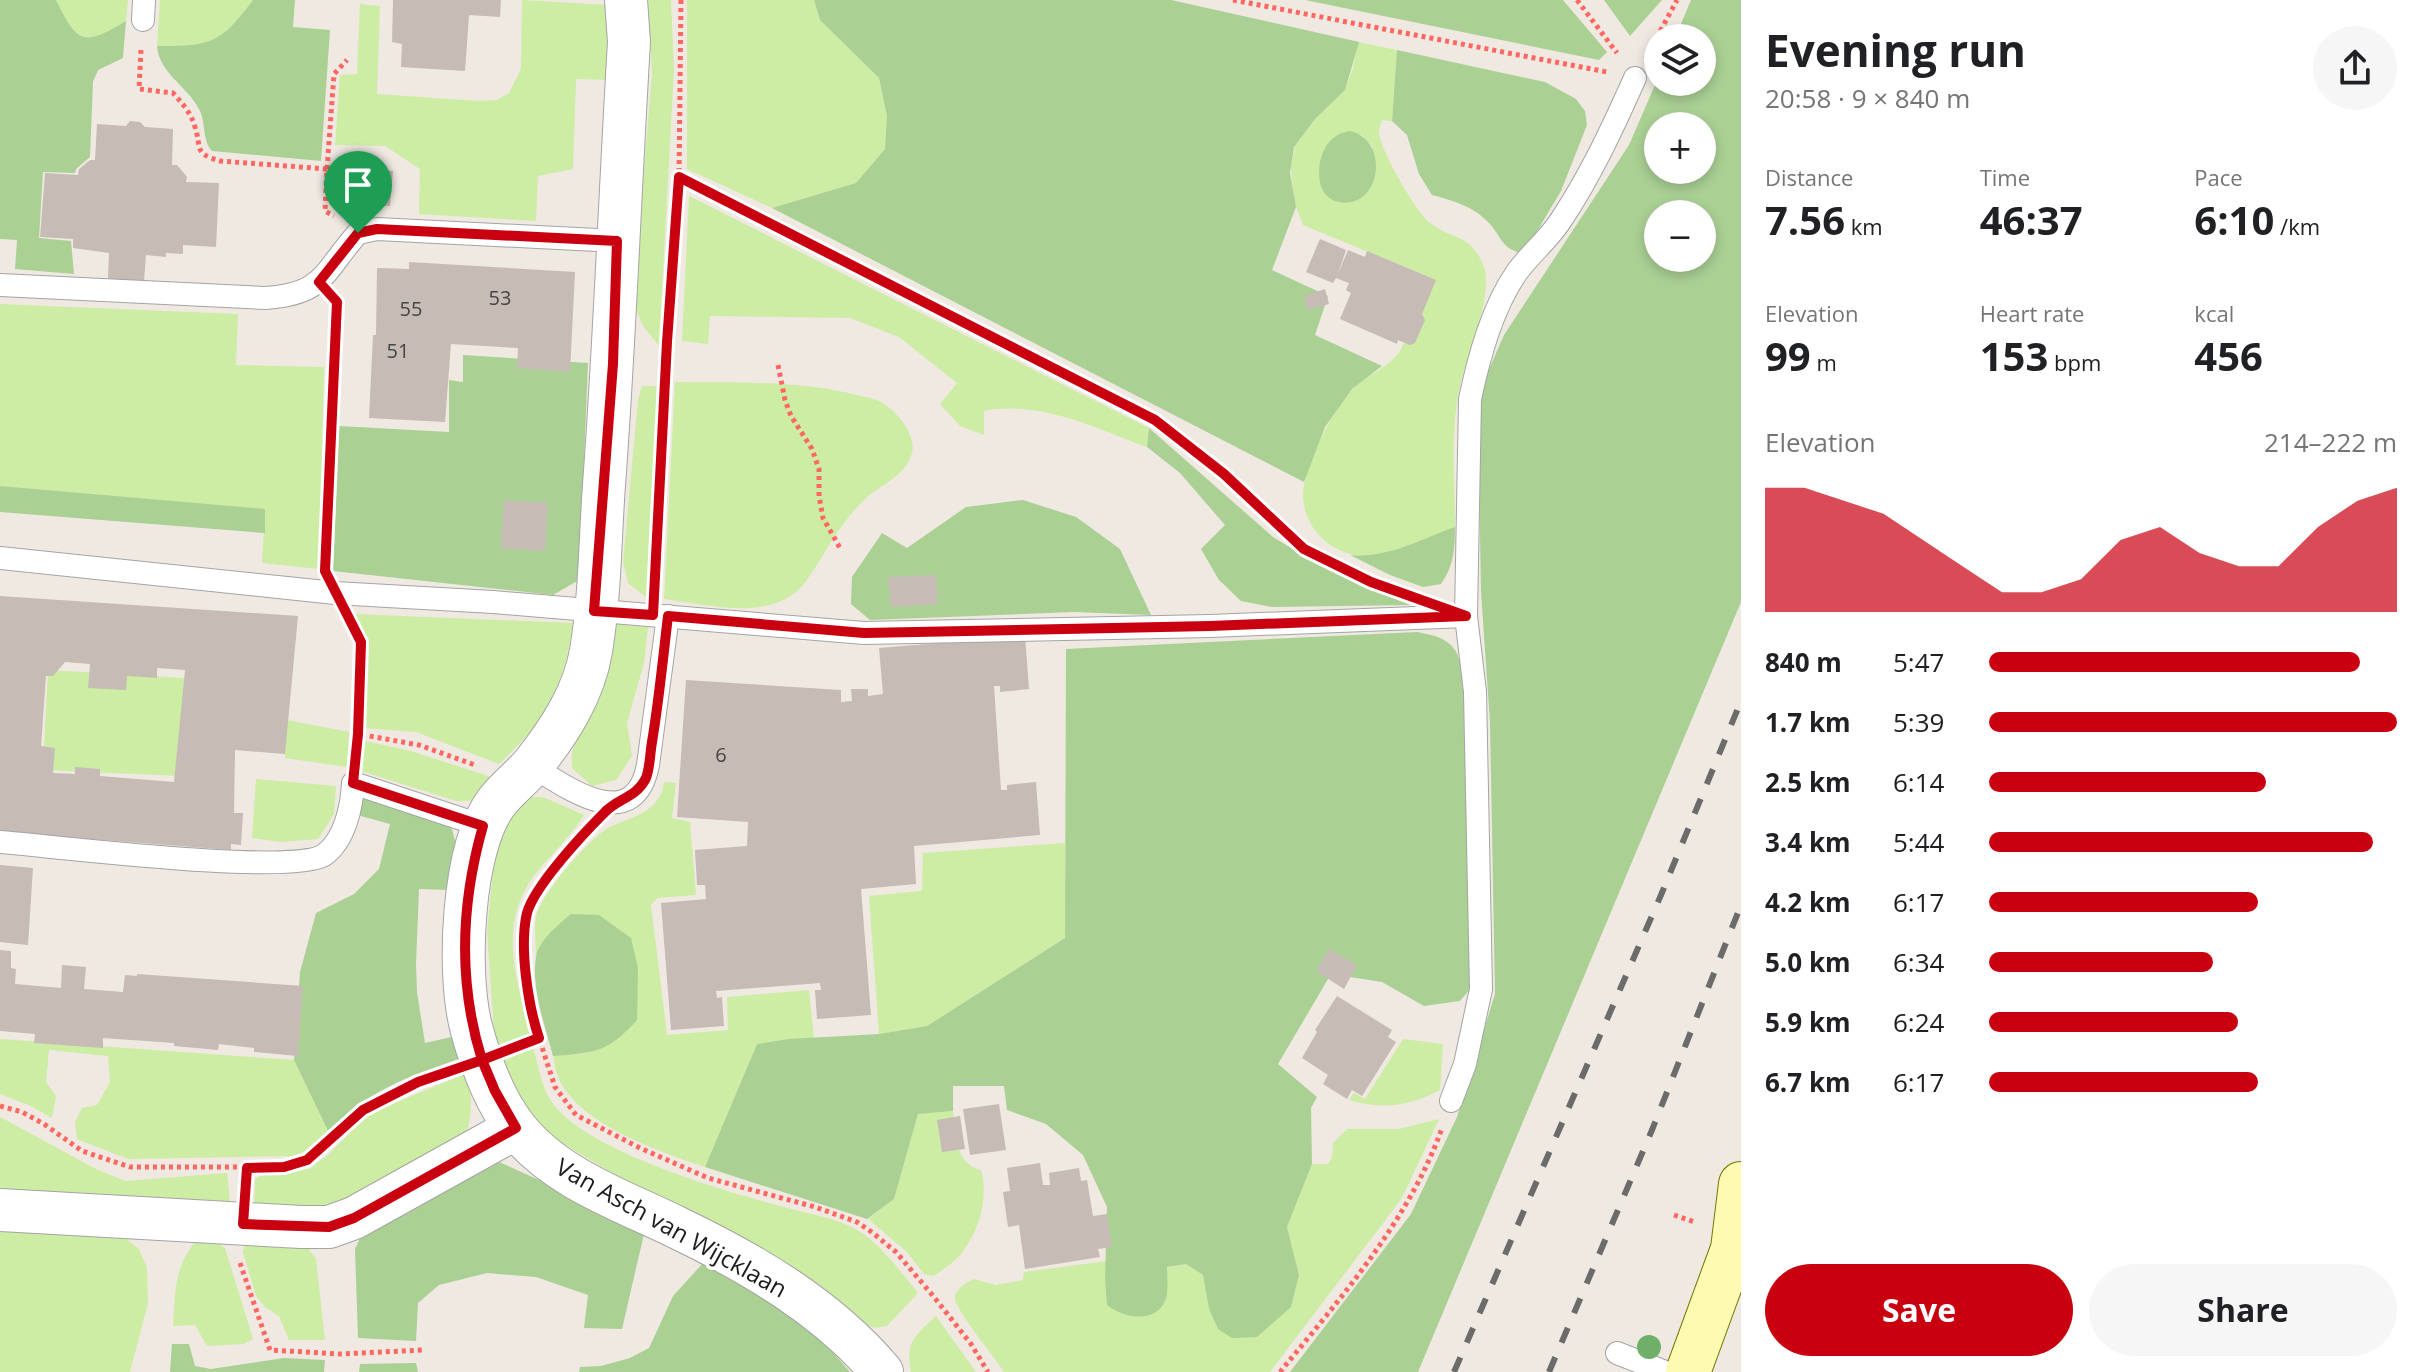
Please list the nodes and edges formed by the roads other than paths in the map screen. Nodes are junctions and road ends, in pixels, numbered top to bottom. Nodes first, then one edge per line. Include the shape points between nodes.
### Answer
1 (626, 0) edge
2 (1635, 78) road end
3 (617, 241) junction
4 (0, 285) edge
5 (0, 558) edge
6 (594, 611) junction
7 (660, 615) junction
8 (1466, 616) junction
9 (522, 775) junction
10 (483, 826) junction
11 (0, 842) edge
12 (1451, 1101) road end
13 (516, 1128) junction
14 (1741, 1184) edge
15 (0, 1210) edge
16 (1617, 1353) dead end
17 (882, 1372) edge
18 (1665, 1372) edge
19 (1688, 1372) edge

1 - 3 street, Van Asch van Wijcklaan via 629,42
2 - 8 lane via 1592,169 1503,296 1477,366 1470,399
3 - 4 lane via 377,229 358,233 319,282 303,292 265,298
3 - 6 street, Van Asch van Wijcklaan
5 - 6 lane via 335,593
6 - 7 lane
6 - 9 street, Van Asch van Wijcklaan via 587,668 576,698
7 - 8 lane via 864,633
7 - 9 lane via 657,714 646,778 626,799 613,803 591,801
8 - 12 lane via 1475,692 1481,989
9 - 10 street, Van Asch van Wijcklaan
10 - 11 lane via 353,783 341,833 324,855 309,861 239,862
10 - 13 street, Van Asch van Wijcklaan via 471,869 465,974 470,1023 495,1091
13 - 15 street via 329,1227
13 - 17 street, Van Asch van Wijcklaan via 587,1185 680,1229 821,1312
14 - 19 street via 1733,1249
16 - 18 lane

